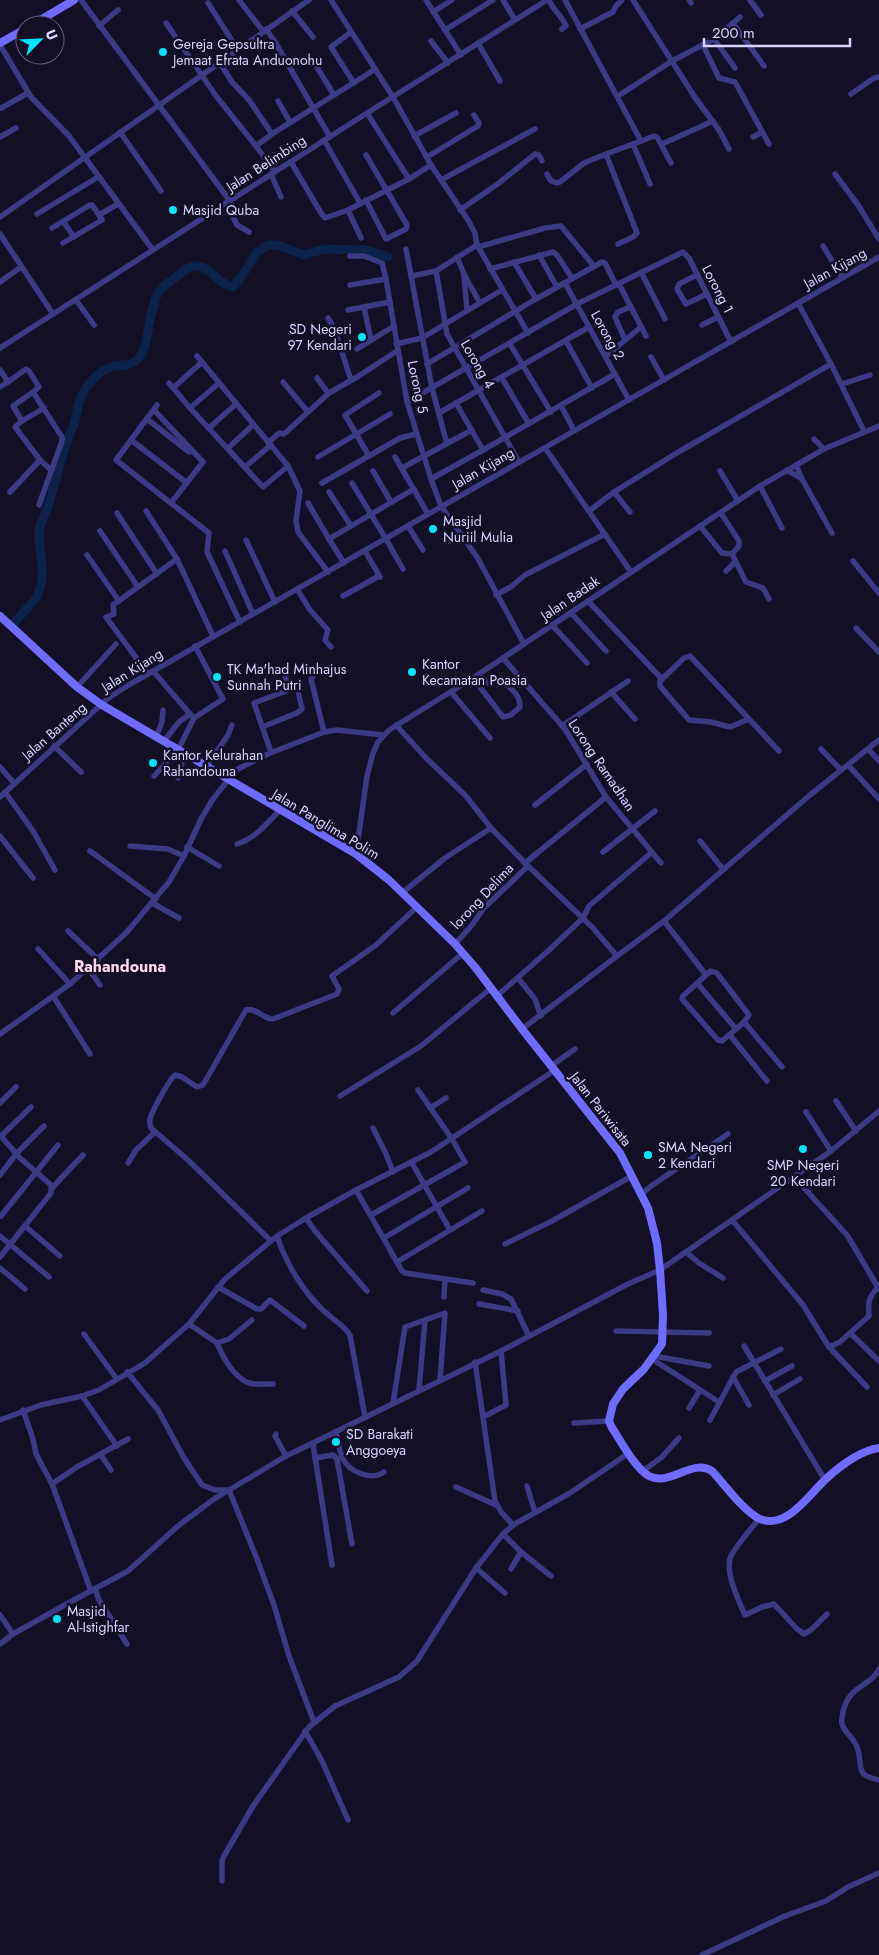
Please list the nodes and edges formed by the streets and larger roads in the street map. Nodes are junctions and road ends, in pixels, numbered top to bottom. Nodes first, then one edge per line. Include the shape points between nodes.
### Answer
1 (74, 0) edge
2 (81, 0) edge
3 (239, 0) edge
4 (309, 0) edge
5 (331, 0) edge
6 (426, 0) edge
7 (452, 0) edge
8 (493, 0) edge
9 (503, 0) edge
10 (548, 0) edge
11 (565, 0) edge
12 (622, 0) edge
13 (633, 0) edge
14 (750, 0) edge
15 (208, 4) dead end
16 (118, 10) dead end
17 (292, 11) junction
18 (433, 12) junction
19 (49, 15) edge
20 (761, 15) dead end
21 (740, 18) dead end
22 (515, 20) junction
23 (166, 23) dead end
24 (733, 23) junction
25 (99, 26) junction
26 (562, 29) dead end
27 (580, 29) junction
28 (264, 30) junction
29 (445, 30) junction
30 (351, 32) junction
31 (15, 35) edge
32 (313, 37) dead end
33 (714, 39) junction
34 (431, 41) dead end
35 (478, 43) junction
36 (0, 44) edge
37 (703, 46) junction
38 (238, 50) junction
39 (461, 55) junction
40 (672, 61) junction
41 (220, 63) junction
42 (448, 63) junction
43 (315, 64) dead end
44 (764, 66) dead end
45 (735, 68) dead end
46 (374, 70) junction
47 (202, 74) junction
48 (879, 77) edge
49 (500, 81) dead end
50 (354, 83) junction
51 (28, 92) junction
52 (851, 94) dead end
53 (334, 95) junction
54 (618, 96) junction
55 (393, 97) junction
56 (278, 101) dead end
57 (159, 104) junction
58 (1, 108) dead end
59 (314, 109) junction
60 (367, 112) junction
61 (456, 113) dead end
62 (474, 115) dead end
63 (713, 121) junction
64 (290, 122) junction
65 (16, 128) dead end
66 (535, 130) dead end
67 (120, 132) junction
68 (762, 132) junction
69 (272, 134) junction
70 (414, 136) junction
71 (0, 137) edge
72 (753, 138) dead end
73 (327, 139) junction
74 (641, 140) junction
75 (633, 144) junction
76 (662, 144) junction
77 (769, 144) dead end
78 (256, 146) junction
79 (729, 149) dead end
80 (606, 154) junction
81 (366, 155) dead end
82 (84, 157) junction
83 (427, 157) junction
84 (542, 161) dead end
85 (291, 162) junction
86 (672, 163) dead end
87 (431, 165) junction
88 (273, 173) junction
89 (547, 174) dead end
90 (835, 174) dead end
91 (98, 177) junction
92 (409, 179) junction
93 (441, 180) junction
94 (650, 184) dead end
95 (162, 191) dead end
96 (387, 191) junction
97 (282, 197) dead end
98 (228, 202) junction
99 (363, 202) junction
100 (118, 204) junction
101 (348, 210) junction
102 (460, 210) junction
103 (37, 214) dead end
104 (99, 215) junction
105 (0, 216) edge
106 (63, 221) junction
107 (52, 228) dead end
108 (249, 232) dead end
109 (0, 234) edge
110 (74, 237) junction
111 (361, 238) dead end
112 (879, 239) edge
113 (63, 243) dead end
114 (618, 244) dead end
115 (478, 246) junction
116 (823, 246) dead end
117 (406, 249) dead end
118 (153, 250) junction
119 (350, 256) dead end
120 (539, 256) junction
121 (457, 257) junction
122 (879, 257) edge
123 (514, 262) junction
124 (593, 266) junction
125 (21, 267) junction
126 (490, 269) junction
127 (436, 271) junction
128 (641, 272) junction
129 (464, 274) junction
130 (697, 275) junction
131 (412, 276) junction
132 (842, 277) junction
133 (572, 278) junction
134 (386, 279) junction
135 (0, 282) edge
136 (565, 283) junction
137 (617, 284) junction
138 (350, 285) dead end
139 (557, 287) junction
140 (502, 290) junction
141 (707, 294) junction
142 (536, 299) junction
143 (76, 300) junction
144 (390, 302) junction
145 (480, 303) junction
146 (798, 303) junction
147 (577, 304) junction
148 (364, 307) junction
149 (630, 307) junction
150 (348, 310) dead end
151 (467, 310) junction
152 (514, 311) junction
153 (53, 314) junction
154 (718, 317) junction
155 (328, 318) dead end
156 (665, 319) dead end
157 (445, 324) junction
158 (94, 325) dead end
159 (702, 325) dead end
160 (394, 326) junction
161 (589, 327) junction
162 (641, 327) junction
163 (528, 333) junction
164 (646, 336) dead end
165 (422, 338) junction
166 (371, 340) junction
167 (625, 340) junction
168 (566, 341) junction
169 (731, 342) junction
170 (396, 344) junction
171 (510, 344) junction
172 (454, 346) junction
173 (0, 348) edge
174 (357, 349) dead end
175 (398, 351) junction
176 (606, 356) junction
177 (651, 357) dead end
178 (427, 364) junction
179 (831, 364) junction
180 (523, 366) junction
181 (467, 368) junction
182 (0, 370) edge
183 (615, 374) junction
184 (870, 375) dead end
185 (317, 378) dead end
186 (502, 378) junction
187 (350, 380) junction
188 (664, 380) junction
189 (8, 382) junction
190 (283, 382) dead end
191 (219, 383) junction
192 (842, 384) junction
193 (0, 387) edge
194 (432, 388) junction
195 (592, 388) junction
196 (480, 390) junction
197 (33, 392) junction
198 (328, 393) junction
199 (379, 393) dead end
200 (630, 400) junction
201 (407, 402) junction
202 (456, 403) junction
203 (236, 404) junction
204 (561, 406) junction
205 (44, 408) junction
206 (190, 408) junction
207 (308, 412) junction
208 (551, 412) junction
209 (439, 413) junction
210 (390, 414) dead end
211 (147, 419) junction
212 (22, 421) junction
213 (529, 424) junction
214 (253, 425) junction
215 (879, 426) edge
216 (209, 428) junction
217 (472, 430) junction
218 (574, 430) junction
219 (864, 431) junction
220 (357, 434) junction
221 (416, 434) junction
222 (505, 438) junction
223 (814, 439) dead end
224 (131, 440) junction
225 (269, 444) junction
226 (448, 444) junction
227 (228, 448) junction
228 (545, 448) junction
229 (824, 449) junction
230 (483, 450) junction
231 (370, 456) junction
232 (423, 456) junction
233 (318, 457) dead end
234 (395, 457) dead end
235 (40, 460) junction
236 (202, 462) junction
237 (519, 462) junction
238 (796, 465) junction
239 (288, 466) junction
240 (245, 467) junction
241 (402, 468) junction
242 (51, 470) junction
243 (787, 470) junction
244 (373, 471) dead end
245 (720, 471) dead end
246 (802, 479) junction
247 (430, 480) junction
248 (187, 483) junction
249 (322, 483) dead end
250 (352, 484) dead end
251 (760, 486) junction
252 (414, 489) junction
253 (10, 492) dead end
254 (329, 492) dead end
255 (614, 492) junction
256 (738, 501) junction
257 (391, 502) junction
258 (171, 503) junction
259 (308, 503) dead end
260 (39, 505) dead end
261 (441, 506) junction
262 (589, 511) junction
263 (146, 512) dead end
264 (630, 512) dead end
265 (117, 513) dead end
266 (721, 513) junction
267 (371, 514) junction
268 (428, 514) junction
269 (351, 526) junction
270 (408, 526) junction
271 (700, 526) junction
272 (782, 528) dead end
273 (100, 531) dead end
274 (832, 533) dead end
275 (605, 534) junction
276 (329, 539) junction
277 (386, 539) junction
278 (246, 540) dead end
279 (423, 550) dead end
280 (225, 551) dead end
281 (365, 551) junction
282 (732, 554) junction
283 (87, 555) dead end
284 (177, 559) junction
285 (735, 562) junction
286 (853, 562) dead end
287 (344, 563) junction
288 (403, 569) dead end
289 (726, 570) dead end
290 (328, 572) junction
291 (631, 572) junction
292 (158, 574) junction
293 (138, 587) junction
294 (297, 589) junction
295 (879, 593) edge
296 (496, 595) junction
297 (343, 596) dead end
298 (769, 599) dead end
299 (119, 601) junction
300 (588, 601) junction
301 (275, 602) junction
302 (571, 612) junction
303 (253, 614) junction
304 (0, 616) edge
305 (240, 622) junction
306 (552, 625) junction
307 (856, 628) dead end
308 (213, 636) junction
309 (116, 644) dead end
310 (524, 644) junction
311 (195, 646) junction
312 (331, 647) dead end
313 (606, 651) dead end
314 (879, 652) edge
315 (503, 658) junction
316 (586, 663) dead end
317 (320, 667) dead end
318 (283, 668) dead end
319 (151, 672) junction
320 (473, 678) junction
321 (662, 679) junction
322 (628, 681) dead end
323 (77, 687) junction
324 (480, 687) junction
325 (288, 690) junction
326 (450, 692) junction
327 (611, 692) junction
328 (102, 704) junction
329 (164, 710) dead end
330 (192, 716) junction
331 (635, 719) dead end
332 (749, 719) junction
333 (232, 725) dead end
334 (396, 725) junction
335 (562, 726) junction
336 (262, 727) junction
337 (324, 732) junction
338 (383, 735) junction
339 (156, 737) junction
340 (490, 738) dead end
341 (879, 740) edge
342 (164, 741) junction
343 (54, 746) junction
344 (820, 748) dead end
345 (868, 749) junction
346 (778, 751) dead end
347 (181, 752) junction
348 (271, 752) junction
349 (879, 761) edge
350 (587, 764) junction
351 (848, 765) junction
352 (0, 767) edge
353 (206, 767) junction
354 (841, 770) junction
355 (81, 772) dead end
356 (154, 776) dead end
357 (178, 778) dead end
358 (228, 780) junction
359 (14, 783) junction
360 (6, 792) junction
361 (0, 797) edge
362 (606, 797) junction
363 (879, 799) edge
364 (535, 805) dead end
365 (280, 810) junction
366 (655, 811) dead end
367 (491, 828) junction
368 (632, 829) junction
369 (0, 836) edge
370 (700, 840) dead end
371 (237, 844) dead end
372 (130, 846) dead end
373 (187, 846) junction
374 (90, 851) dead end
375 (603, 852) dead end
376 (652, 853) junction
377 (356, 854) junction
378 (184, 856) junction
379 (661, 863) dead end
380 (527, 865) junction
381 (219, 866) dead end
382 (723, 869) junction
383 (55, 870) dead end
384 (34, 878) dead end
385 (402, 894) junction
386 (154, 901) junction
387 (417, 907) junction
388 (179, 918) dead end
389 (583, 918) junction
390 (664, 921) junction
391 (68, 931) dead end
392 (455, 944) junction
393 (38, 949) dead end
394 (463, 953) junction
395 (617, 956) junction
396 (98, 959) junction
397 (88, 968) junction
398 (706, 976) junction
399 (518, 978) junction
400 (697, 983) junction
401 (70, 984) junction
402 (100, 985) dead end
403 (491, 988) junction
404 (498, 995) junction
405 (53, 996) junction
406 (394, 1013) dead end
407 (541, 1016) junction
408 (744, 1022) junction
409 (522, 1029) junction
410 (736, 1029) junction
411 (0, 1034) edge
412 (730, 1035) junction
413 (575, 1049) dead end
414 (90, 1054) dead end
415 (782, 1067) dead end
416 (553, 1068) junction
417 (767, 1081) dead end
418 (16, 1087) dead end
419 (418, 1090) dead end
420 (340, 1096) dead end
421 (446, 1098) dead end
422 (836, 1101) dead end
423 (0, 1103) edge
424 (31, 1107) dead end
425 (430, 1108) junction
426 (806, 1112) dead end
427 (879, 1112) edge
428 (44, 1126) dead end
429 (373, 1128) dead end
430 (856, 1131) junction
431 (155, 1132) junction
432 (728, 1134) dead end
433 (0, 1136) edge
434 (452, 1139) junction
435 (58, 1145) dead end
436 (831, 1151) junction
437 (16, 1154) junction
438 (83, 1155) dead end
439 (128, 1163) dead end
440 (412, 1163) junction
441 (393, 1172) junction
442 (36, 1173) junction
443 (0, 1175) edge
444 (632, 1176) junction
445 (794, 1176) junction
446 (425, 1185) junction
447 (52, 1188) junction
448 (468, 1188) dead end
449 (356, 1190) junction
450 (642, 1194) junction
451 (437, 1207) junction
452 (482, 1211) dead end
453 (371, 1215) junction
454 (1, 1216) dead end
455 (306, 1218) junction
456 (732, 1220) junction
457 (25, 1226) junction
458 (450, 1230) junction
459 (0, 1236) edge
460 (277, 1236) junction
461 (384, 1238) junction
462 (271, 1241) junction
463 (11, 1244) junction
464 (505, 1244) dead end
465 (686, 1252) junction
466 (60, 1256) dead end
467 (0, 1257) edge
468 (397, 1262) junction
469 (0, 1268) edge
470 (660, 1270) junction
471 (49, 1277) dead end
472 (445, 1278) junction
473 (723, 1278) dead end
474 (473, 1283) dead end
475 (218, 1287) junction
476 (25, 1289) dead end
477 (878, 1289) edge
478 (483, 1290) dead end
479 (367, 1291) dead end
480 (444, 1297) dead end
481 (479, 1304) dead end
482 (518, 1311) junction
483 (252, 1320) dead end
484 (425, 1320) junction
485 (189, 1324) junction
486 (304, 1326) dead end
487 (616, 1331) dead end
488 (663, 1333) junction
489 (709, 1333) dead end
490 (850, 1333) junction
491 (84, 1334) dead end
492 (529, 1336) junction
493 (217, 1343) junction
494 (744, 1346) dead end
495 (829, 1347) junction
496 (782, 1349) dead end
497 (500, 1351) junction
498 (653, 1358) junction
499 (879, 1361) edge
500 (475, 1362) junction
501 (754, 1363) junction
502 (709, 1366) dead end
503 (792, 1366) dead end
504 (127, 1372) junction
505 (733, 1377) junction
506 (116, 1378) junction
507 (800, 1379) dead end
508 (440, 1380) junction
509 (765, 1381) junction
510 (273, 1384) dead end
511 (867, 1387) dead end
512 (419, 1390) junction
513 (700, 1390) junction
514 (773, 1395) junction
515 (82, 1396) junction
516 (720, 1402) junction
517 (393, 1403) junction
518 (749, 1406) dead end
519 (689, 1408) dead end
520 (23, 1410) junction
521 (365, 1416) junction
522 (483, 1417) junction
523 (0, 1420) edge
524 (710, 1420) dead end
525 (609, 1421) junction
526 (574, 1423) dead end
527 (336, 1432) junction
528 (276, 1434) dead end
529 (679, 1438) dead end
530 (128, 1439) dead end
531 (313, 1444) junction
532 (117, 1446) junction
533 (879, 1448) edge
534 (629, 1453) junction
535 (101, 1455) junction
536 (286, 1456) junction
537 (315, 1458) junction
538 (110, 1470) dead end
539 (643, 1471) junction
540 (384, 1472) dead end
541 (825, 1480) junction
542 (52, 1484) junction
543 (528, 1486) dead end
544 (456, 1487) dead end
545 (229, 1490) junction
546 (498, 1506) junction
547 (535, 1512) junction
548 (759, 1519) junction
549 (513, 1524) junction
550 (503, 1534) junction
551 (352, 1544) dead end
552 (521, 1552) junction
553 (332, 1565) dead end
554 (476, 1568) junction
555 (511, 1569) dead end
556 (551, 1576) dead end
557 (93, 1590) junction
558 (506, 1593) dead end
559 (827, 1614) dead end
560 (0, 1615) edge
561 (13, 1634) junction
562 (0, 1644) edge
563 (127, 1644) dead end
564 (879, 1669) edge
565 (314, 1722) junction
566 (305, 1731) junction
567 (879, 1780) edge
568 (348, 1820) dead end
569 (879, 1873) edge
570 (222, 1881) dead end
571 (702, 1955) edge

1 - 19 street
2 - 25 street
3 - 28 street
4 - 17 street
5 - 30 street
6 - 18 street
7 - 18 street
8 - 29 street
9 - 22 street
10 - 22 street, Jalan Belimbing
10 - 26 street via 562,16 566,26
11 - 27 street
12 - 27 street via 613,12
13 - 40 street
14 - 20 street
15 - 38 street
16 - 25 street
17 - 28 street
17 - 32 street
18 - 29 street
21 - 24 street
22 - 35 street, Jalan Belimbing
23 - 47 street
24 - 33 street
24 - 44 street
25 - 57 street
27 - 54 street
28 - 38 street
28 - 59 street via 275,42
29 - 39 street
30 - 46 street
30 - 50 street via 331,47
31 - 36 street
33 - 37 street
33 - 45 street
34 - 42 street
35 - 39 street, Jalan Belimbing
35 - 49 street
36 - 51 street
37 - 40 street
37 - 68 street via 719,78 735,82
38 - 41 street
39 - 42 street, Jalan Belimbing
40 - 54 street
40 - 63 street
41 - 47 street
41 - 69 street
42 - 55 street, Jalan Belimbing
43 - 53 street
46 - 50 street
46 - 55 street
47 - 57 street
47 - 78 street
48 - 52 street
50 - 53 street
51 - 58 street
51 - 82 street via 60,124
53 - 59 street
54 - 74 street
55 - 60 street, Jalan Belimbing
55 - 70 street
56 - 64 street
57 - 67 street
57 - 98 street
59 - 64 street
59 - 73 street
60 - 73 street, Jalan Belimbing
60 - 92 street
61 - 70 street
62 - 83 street via 478,126
63 - 76 street
63 - 79 street
64 - 69 street
65 - 71 street
66 - 93 street
67 - 82 street
67 - 95 street
68 - 72 street
68 - 77 street
69 - 78 street
70 - 83 street
73 - 85 street, Jalan Belimbing
73 - 99 street
74 - 75 street
74 - 76 street via 654,136
75 - 80 street
75 - 94 street
76 - 86 street
78 - 88 street
80 - 89 street via 584,163 560,182 551,181
80 - 114 street via 637,233
81 - 96 street
82 - 91 street
82 - 105 street
83 - 87 street
84 - 102 street via 535,154
85 - 88 street, Jalan Belimbing
85 - 101 street via 324,217
87 - 92 street
87 - 93 street
88 - 97 street
88 - 98 street, Jalan Belimbing
90 - 112 street
91 - 100 street
91 - 103 street
92 - 96 street
93 - 102 street
96 - 99 street
96 - 99 street via 407,226 387,239
98 - 108 street via 237,225
98 - 118 street, Jalan Belimbing
99 - 101 street
100 - 104 street
100 - 118 street
101 - 111 street
102 - 115 street via 476,233
104 - 106 street via 91,204
104 - 110 street via 102,220
106 - 107 street
106 - 110 street
109 - 125 street
110 - 113 street
115 - 121 street
115 - 124 street via 559,226
115 - 126 street
116 - 132 street
117 - 131 street
118 - 143 street, Jalan Belimbing
119 - 134 street, Lorong 5 via 364,256 382,263
120 - 123 street
120 - 133 street via 554,253
120 - 139 street
121 - 127 street
121 - 129 street
122 - 132 street, Jalan Kijang
123 - 126 street
123 - 142 street
124 - 133 street
124 - 137 street via 605,263
125 - 135 street
125 - 153 street
126 - 140 street
127 - 131 street
127 - 157 street, Lorong 4
128 - 130 street, Lorong 1 via 683,252
128 - 137 street
128 - 156 street
129 - 145 street
129 - 151 street
130 - 141 street, Lorong 1
130 - 141 street via 679,284 677,289 686,304
131 - 165 street
132 - 146 street, Jalan Kijang
133 - 136 street
134 - 138 street
134 - 144 street, Lorong 5
136 - 139 street
136 - 147 street, Lorong 2
137 - 147 street
137 - 149 street
139 - 142 street
140 - 145 street
140 - 152 street
141 - 154 street, Lorong 1
142 - 152 street
143 - 153 street, Jalan Belimbing
143 - 158 street
144 - 148 street
144 - 160 street, Lorong 5
145 - 151 street
146 - 169 street, Jalan Kijang
146 - 179 street
147 - 161 street, Lorong 2
147 - 163 street
148 - 150 street
148 - 166 street
149 - 162 street
149 - 167 street via 615,317
151 - 157 street
152 - 163 street
152 - 172 street
153 - 173 street, Jalan Belimbing
154 - 159 street
154 - 169 street, Lorong 1
155 - 187 street
157 - 165 street
157 - 172 street, Lorong 4
160 - 166 street
160 - 170 street, Lorong 5
161 - 168 street
161 - 176 street, Lorong 2
162 - 164 street
162 - 167 street
163 - 171 street
165 - 170 street
165 - 178 street
166 - 174 street
167 - 176 street
168 - 180 street
168 - 195 street
169 - 188 street, Jalan Kijang
170 - 175 street, Lorong 5
171 - 180 street
171 - 181 street
172 - 178 street
172 - 181 street, Lorong 4
175 - 187 street
175 - 201 street, Lorong 5
176 - 183 street, Lorong 2
177 - 188 street
178 - 194 street
179 - 192 street
179 - 255 street
180 - 186 street
180 - 208 street
181 - 194 street
181 - 196 street, Lorong 4
182 - 189 street
183 - 195 street
183 - 200 street, Lorong 2
184 - 192 street
185 - 198 street
186 - 196 street
186 - 213 street
187 - 198 street
188 - 200 street, Jalan Kijang
189 - 193 street
189 - 197 street via 28,369 38,385
190 - 207 street
191 - 203 street
191 - 206 street
191 - 206 street via 199,359 171,386
192 - 219 street
194 - 201 street
194 - 209 street
195 - 204 street
196 - 202 street
196 - 222 street, Lorong 4
197 - 205 street
197 - 212 street via 11,408
198 - 207 street
199 - 220 street via 345,415
200 - 218 street, Jalan Kijang
201 - 221 street, Lorong 5
202 - 209 street
202 - 217 street
203 - 214 street
203 - 216 street
204 - 208 street
204 - 218 street
205 - 212 street
205 - 242 street via 62,438
206 - 216 street
207 - 225 street
208 - 213 street
209 - 226 street
210 - 220 street
211 - 224 street
211 - 236 street
211 - 236 street via 156,407
212 - 235 street via 15,428
213 - 222 street
214 - 225 street
214 - 227 street
215 - 219 street, Jalan Badak
216 - 227 street
217 - 226 street
217 - 230 street
218 - 228 street, Jalan Kijang
219 - 229 street, Jalan Badak
220 - 231 street
220 - 233 street
221 - 231 street via 400,438
221 - 232 street, Lorong 5
222 - 230 street
222 - 237 street, Lorong 4
223 - 229 street
224 - 248 street
224 - 258 street via 116,460
225 - 239 street
225 - 240 street
226 - 232 street
227 - 240 street
228 - 237 street, Jalan Kijang
228 - 262 street
229 - 238 street, Jalan Badak
230 - 247 street
231 - 249 street
232 - 241 street
232 - 247 street, Lorong 5
234 - 241 street
235 - 242 street
235 - 253 street
236 - 248 street
237 - 261 street, Jalan Kijang
238 - 243 street, Jalan Badak
238 - 246 street
239 - 240 street via 263,487
239 - 290 street via 300,491 296,521 298,532
241 - 252 street
242 - 260 street
243 - 246 street
243 - 251 street, Jalan Badak
244 - 257 street
245 - 256 street
246 - 274 street
247 - 261 street, Lorong 5
248 - 258 street
250 - 267 street
251 - 256 street, Jalan Badak
251 - 272 street
252 - 257 street
252 - 268 street
254 - 269 street
255 - 262 street
255 - 264 street
256 - 266 street, Jalan Badak
257 - 267 street
258 - 305 street via 209,534 207,552
259 - 276 street
261 - 268 street, Jalan Kijang
261 - 296 street, Lorong 5 via 477,557
262 - 275 street
263 - 284 street
265 - 292 street
266 - 271 street, Jalan Badak
266 - 282 street via 739,541
267 - 269 street
267 - 277 street
268 - 270 street, Jalan Kijang
269 - 276 street
270 - 277 street, Jalan Kijang
270 - 279 street
271 - 282 street via 722,553
271 - 291 street, Jalan Badak
273 - 293 street
275 - 291 street
275 - 296 street via 525,575
276 - 287 street
277 - 281 street, Jalan Kijang
277 - 288 street
278 - 301 street
280 - 303 street
281 - 287 street, Jalan Kijang
281 - 297 street via 380,577
282 - 285 street
283 - 299 street
284 - 292 street
284 - 308 street
285 - 289 street
285 - 298 street via 746,582 763,588
286 - 295 street
287 - 290 street, Jalan Kijang
290 - 294 street, Jalan Kijang
291 - 300 street, Jalan Badak
292 - 293 street
293 - 299 street
294 - 301 street, Jalan Kijang
294 - 312 street via 326,628 325,640
296 - 310 street, Lorong 5
299 - 319 street via 113,605 114,614 106,617
300 - 302 street, Jalan Badak
300 - 321 street
301 - 303 street, Jalan Kijang
302 - 306 street, Jalan Badak
302 - 313 street
303 - 305 street, Jalan Kijang
304 - 323 street, Jalan Panglima Polim
305 - 308 street, Jalan Kijang
306 - 310 street, Jalan Badak
306 - 316 street
307 - 314 street
308 - 311 street, Jalan Kijang
309 - 323 street
310 - 315 street, Jalan Badak
311 - 319 street, Jalan Kijang
311 - 330 street via 223,698
315 - 320 street, Jalan Badak
315 - 335 street, Lorong Ramadhan
317 - 337 street via 311,679
318 - 325 street
319 - 328 street, Jalan Kijang
319 - 330 street
320 - 324 street
320 - 326 street, Jalan Badak
321 - 332 street via 660,686 689,720 730,727
321 - 332 street via 690,656
322 - 327 street
323 - 328 street, Jalan Panglima Polim
324 - 324 street via 502,717 520,707 514,692 497,678
325 - 336 street via 254,704
325 - 336 street via 294,688 298,691 302,709
326 - 334 street, Jalan Badak
326 - 340 street
327 - 331 street
327 - 335 street
328 - 339 street, Jalan Panglima Polim
328 - 343 street, Jalan Banteng
329 - 339 street
330 - 342 street via 179,722
330 - 347 street
332 - 346 street
333 - 353 street
334 - 338 street, Jalan Badak
334 - 367 street via 466,796
335 - 350 street, Lorong Ramadhan
336 - 348 street
337 - 338 street via 337,730
337 - 348 street
338 - 377 street, Jalan Badak via 373,753 367,776
339 - 342 street, Jalan Panglima Polim
341 - 345 street
342 - 347 street, Jalan Panglima Polim
343 - 355 street
343 - 359 street, Jalan Banteng
344 - 354 street
345 - 349 street
345 - 351 street
347 - 353 street, Jalan Panglima Polim
347 - 356 street
347 - 357 street
348 - 358 street via 240,766
350 - 362 street, Lorong Ramadhan
350 - 364 street
351 - 354 street
351 - 363 street
352 - 359 street
353 - 358 street, Jalan Panglima Polim
354 - 382 street
358 - 365 street, Jalan Panglima Polim
358 - 373 street via 205,812
359 - 360 street, Jalan Banteng
360 - 361 street, Jalan Banteng
360 - 383 street
362 - 368 street, Lorong Ramadhan
362 - 380 street, lorong Delima
365 - 371 street via 258,834
365 - 377 street, Jalan Panglima Polim
366 - 368 street
367 - 380 street
367 - 385 street via 445,858
368 - 375 street
368 - 376 street, Lorong Ramadhan
369 - 384 street
370 - 382 street
372 - 378 street via 168,849
373 - 378 street
373 - 381 street
374 - 386 street
376 - 379 street, Lorong Ramadhan
376 - 389 street via 589,906
377 - 385 street, Jalan Panglima Polim
378 - 386 street
380 - 389 street
380 - 392 street, lorong Delima via 484,908
382 - 390 street
385 - 387 street, Jalan Panglima Polim
386 - 388 street
386 - 396 street
387 - 392 street, Jalan Panglima Polim
387 - 431 street via 376,945 332,976 339,989 337,994 273,1019 246,1010 202,1086 197,1087 177,1074 172,1077 150,1120
389 - 395 street
389 - 399 street
390 - 395 street
390 - 398 street
391 - 396 street
392 - 394 street, Jalan Panglima Polim
393 - 401 street
394 - 403 street, Jalan Panglima Polim
394 - 406 street
395 - 407 street
396 - 397 street
397 - 401 street
397 - 402 street
398 - 400 street
398 - 408 street via 711,971 717,973 748,1013
399 - 404 street
399 - 407 street via 535,999
400 - 410 street
400 - 412 street via 682,998 718,1040
401 - 405 street
403 - 404 street, Jalan Panglima Polim
403 - 420 street via 421,1046
404 - 409 street, Jalan Panglima Polim
405 - 411 street
405 - 414 street
407 - 409 street
408 - 410 street
408 - 415 street
409 - 416 street, Jalan Pariwisata
410 - 412 street
412 - 417 street
413 - 416 street
416 - 434 street
416 - 444 street, Jalan Pariwisata via 620,1153
418 - 423 street
419 - 425 street
421 - 425 street
422 - 430 street
424 - 433 street
425 - 434 street
426 - 436 street
427 - 430 street
428 - 437 street
429 - 441 street
430 - 436 street
431 - 439 street via 136,1150
431 - 462 street
432 - 450 street
433 - 437 street
434 - 440 street
434 - 446 street via 464,1162
435 - 442 street
436 - 445 street
437 - 442 street
437 - 443 street
438 - 447 street
440 - 441 street
440 - 446 street
441 - 449 street
442 - 447 street
442 - 454 street
444 - 450 street, Jalan Pariwisata
444 - 464 street
445 - 456 street
445 - 477 street via 846,1234
446 - 451 street
446 - 453 street
447 - 457 street
448 - 451 street
449 - 453 street
449 - 455 street
450 - 470 street, Jalan Pariwisata via 652,1220
451 - 458 street
451 - 461 street
452 - 458 street
453 - 461 street
455 - 460 street
455 - 479 street
456 - 465 street
456 - 495 street via 803,1305
457 - 463 street
457 - 466 street
458 - 468 street
459 - 463 street
460 - 462 street
460 - 521 street via 286,1260 310,1296 350,1334
461 - 468 street
462 - 475 street
463 - 467 street
463 - 471 street
465 - 470 street
465 - 473 street
468 - 472 street via 405,1273
469 - 476 street
470 - 488 street, Jalan Pariwisata
470 - 492 street via 602,1296
472 - 474 street
472 - 480 street
475 - 485 street
475 - 486 street via 258,1310 270,1300
477 - 490 street via 869,1300 869,1316
478 - 482 street via 507,1296
481 - 482 street
482 - 492 street
483 - 493 street via 229,1339
484 - 508 street via 445,1312
484 - 512 street
484 - 517 street via 405,1327
485 - 493 street
485 - 504 street via 145,1363
487 - 488 street
488 - 489 street
488 - 498 street via 661,1347
490 - 495 street
490 - 499 street
491 - 506 street
492 - 497 street
493 - 510 street via 222,1355 243,1380 253,1384
494 - 501 street
495 - 511 street
496 - 501 street
497 - 500 street
497 - 522 street via 506,1405
498 - 502 street
498 - 513 street
498 - 525 street via 623,1389
500 - 508 street
500 - 522 street
501 - 505 street
501 - 509 street
503 - 509 street
504 - 506 street
504 - 545 street via 158,1410 202,1486
505 - 516 street
505 - 518 street
506 - 515 street via 99,1390
507 - 514 street
508 - 512 street
509 - 514 street
512 - 517 street
513 - 516 street
513 - 519 street
514 - 541 street
515 - 520 street
515 - 532 street
516 - 524 street
517 - 521 street
520 - 523 street
520 - 542 street via 36,1454
521 - 527 street
522 - 546 street via 491,1483
525 - 526 street
525 - 534 street
527 - 531 street
527 - 540 street via 340,1450 349,1466 365,1475
528 - 536 street
529 - 539 street via 662,1457
530 - 532 street
531 - 536 street
531 - 537 street
532 - 535 street
533 - 541 street via 859,1456
534 - 539 street
534 - 547 street via 570,1493
535 - 538 street
535 - 542 street
536 - 545 street
537 - 551 street via 333,1455 337,1459
537 - 553 street
539 - 548 street via 654,1478 662,1478 697,1467 707,1468
541 - 548 street via 782,1519
542 - 557 street
543 - 547 street
544 - 546 street
545 - 557 street via 178,1526 128,1571
545 - 565 street via 258,1559 288,1656
546 - 549 street
547 - 549 street
548 - 559 street via 731,1556 729,1565 745,1615 774,1604 804,1634
549 - 550 street
550 - 552 street
550 - 554 street
552 - 555 street
552 - 556 street
554 - 558 street
554 - 565 street via 408,1671 335,1706
557 - 561 street
557 - 563 street
560 - 561 street
561 - 562 street
564 - 567 street via 875,1676 854,1690 845,1705 842,1720 858,1749 860,1770 869,1778
565 - 566 street
566 - 568 street
566 - 570 street via 252,1806 224,1856
569 - 571 street via 826,1901 784,1916

